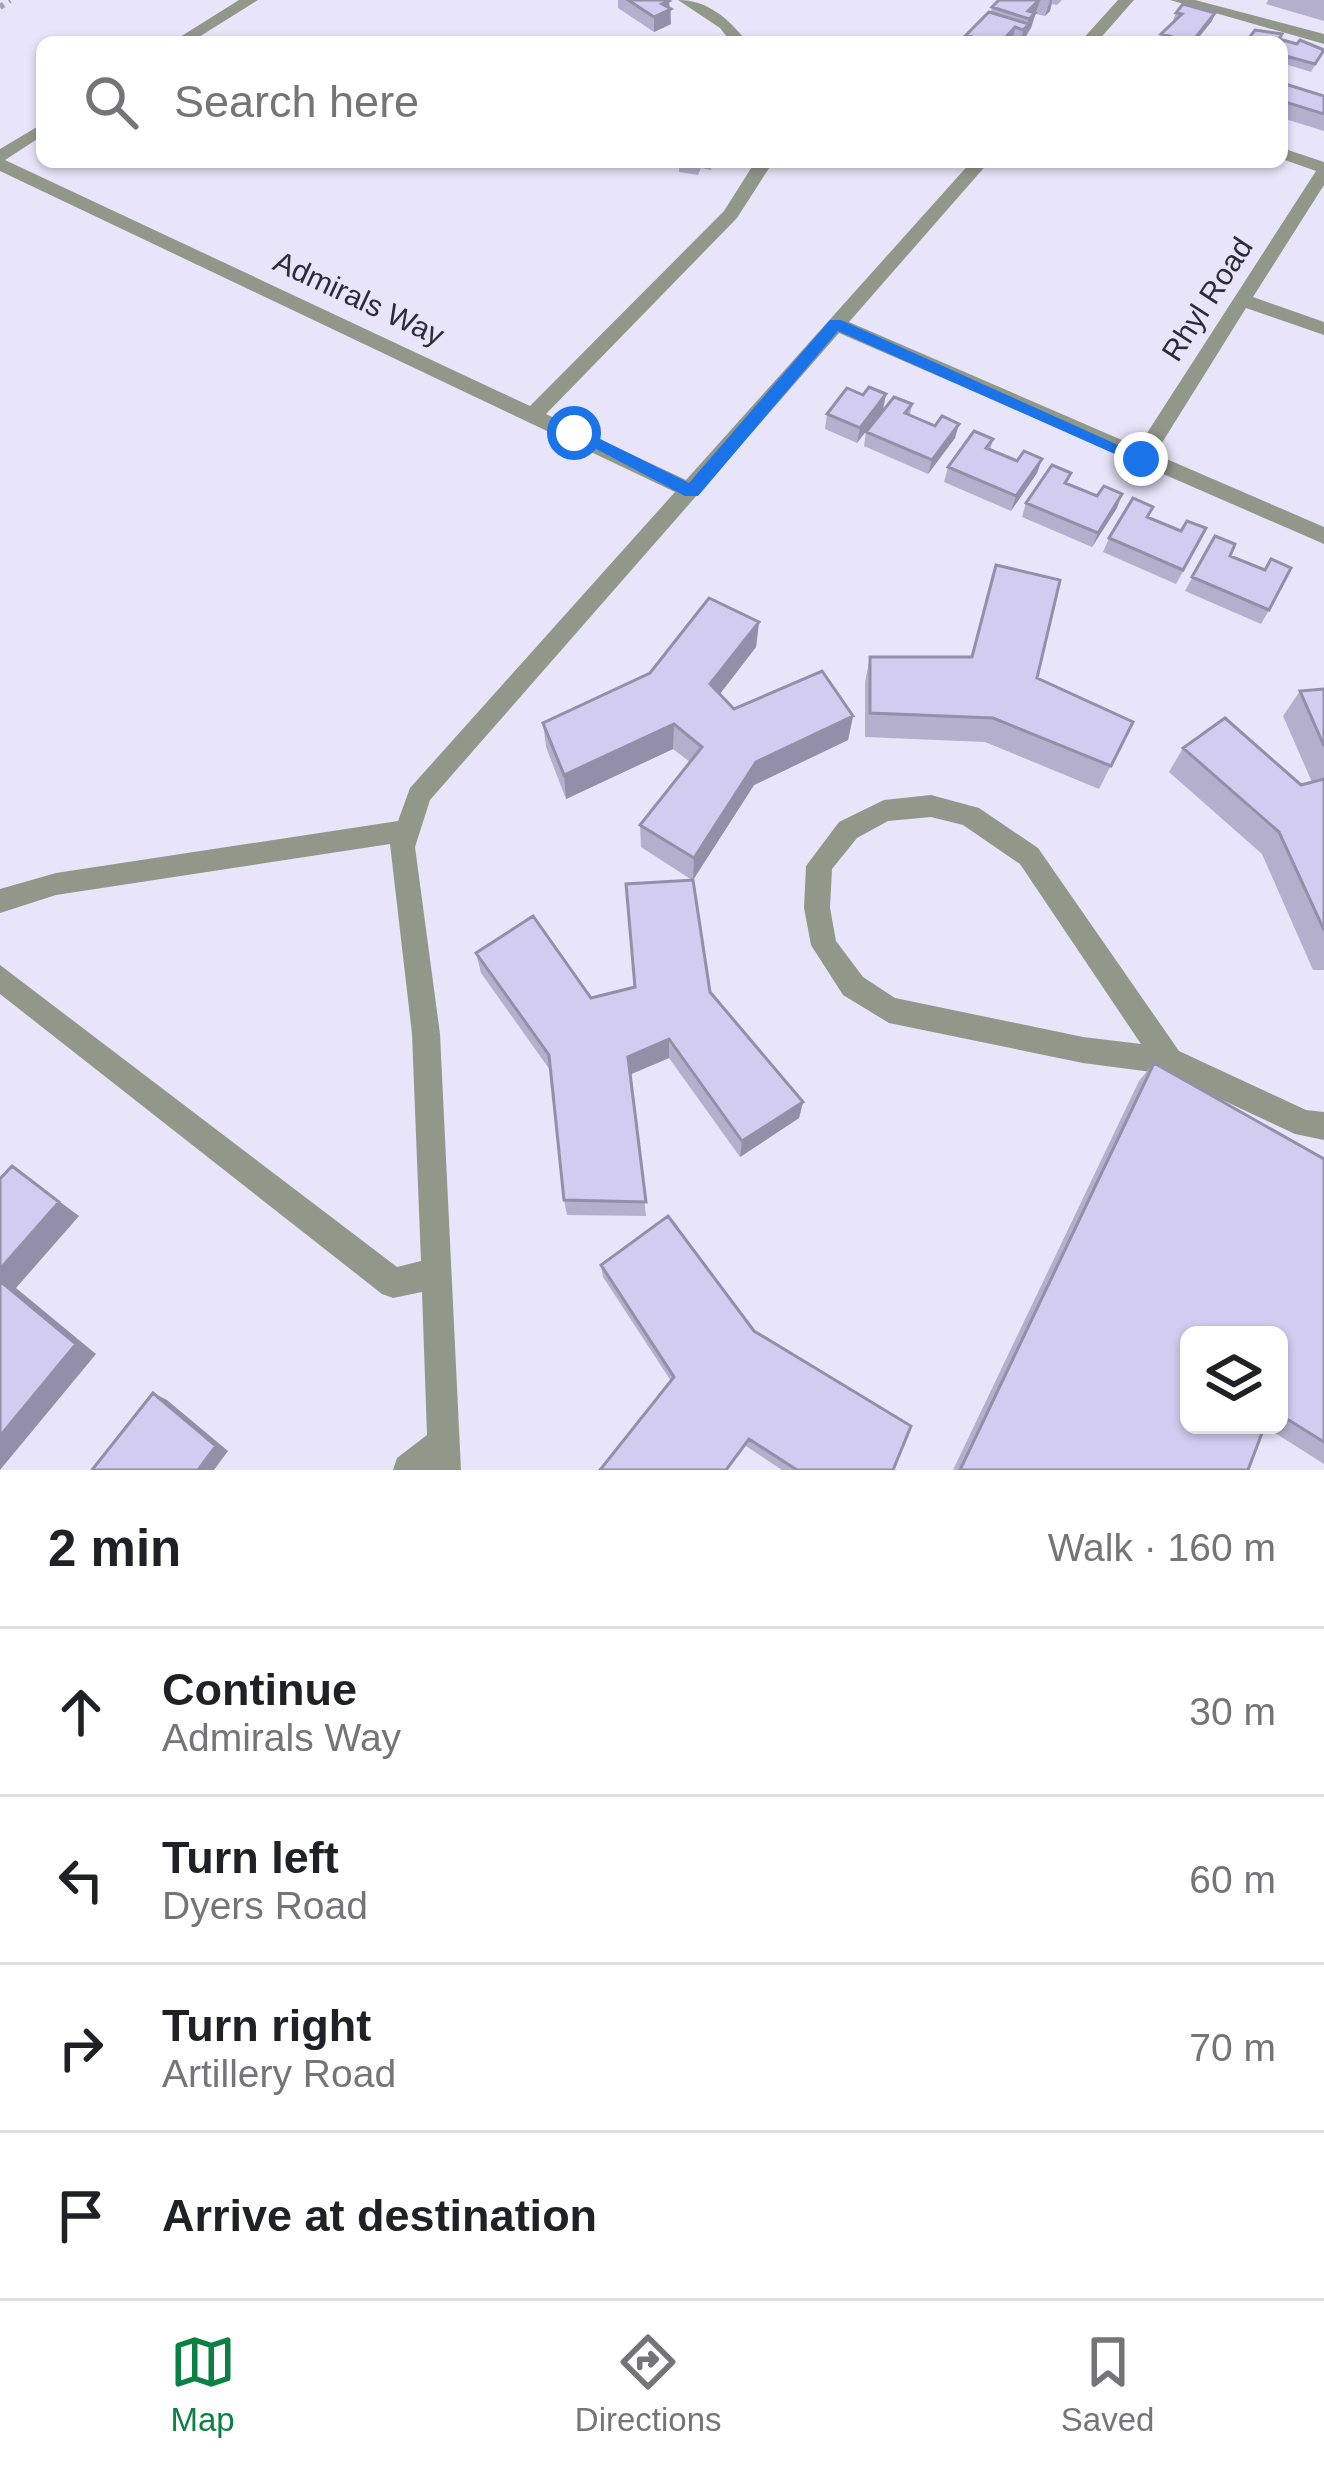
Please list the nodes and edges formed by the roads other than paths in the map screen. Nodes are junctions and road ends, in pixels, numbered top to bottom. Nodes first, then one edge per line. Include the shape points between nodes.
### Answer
1 (250, 0) edge
2 (686, 0) edge
3 (1126, 0) edge
4 (1178, 0) edge
5 (191, 36) edge
6 (735, 36) edge
7 (1093, 36) edge
8 (1324, 39) edge
9 (36, 133) edge
10 (1288, 155) edge
11 (0, 160) edge
12 (760, 168) edge
13 (975, 168) edge
14 (1324, 170) edge
15 (1242, 299) junction
16 (835, 324) junction
17 (1324, 329) edge
18 (535, 413) junction
19 (1141, 459) junction
20 (692, 491) junction
21 (1324, 536) edge
22 (408, 830) junction
23 (0, 902) edge
24 (0, 978) edge
25 (1169, 1061) junction
26 (1324, 1126) edge
27 (437, 1273) junction
28 (445, 1456) edge
29 (410, 1470) edge

1 - 5 lane
2 - 6 lane
3 - 7 lane
4 - 8 lane
9 - 11 lane
10 - 14 lane
11 - 18 lane, Admirals Way
12 - 18 lane via 731,214
13 - 16 lane
14 - 15 lane, Rhyl Road
15 - 17 lane
15 - 19 lane, Rhyl Road
16 - 19 lane
16 - 20 lane
18 - 20 lane, Admirals Way
19 - 21 lane
20 - 22 lane via 419,795
22 - 23 lane via 56,884
22 - 27 lane via 402,847 426,1034
24 - 27 lane via 393,1283
25 - 25 lane via 1029,856 970,816 931,806 884,811 848,830 820,866 824,945 853,986 890,1010
25 - 26 lane
27 - 28 lane
28 - 29 lane

